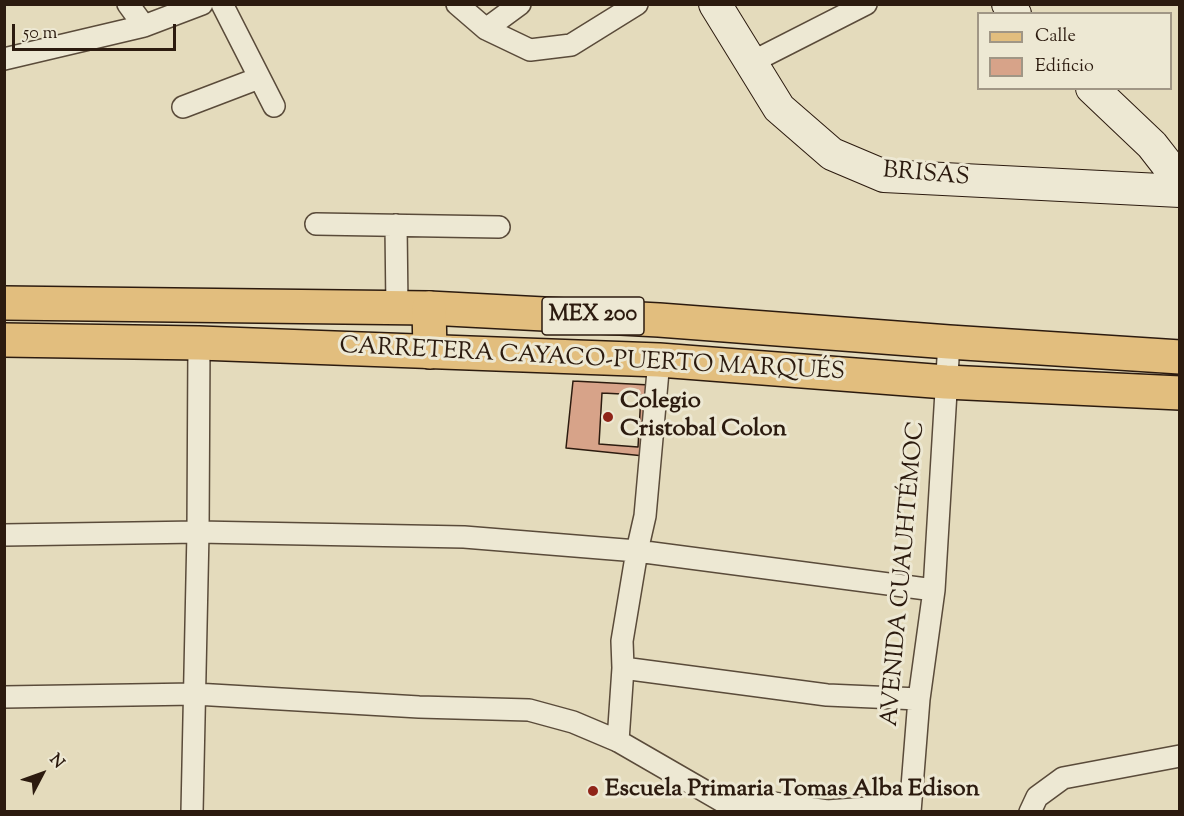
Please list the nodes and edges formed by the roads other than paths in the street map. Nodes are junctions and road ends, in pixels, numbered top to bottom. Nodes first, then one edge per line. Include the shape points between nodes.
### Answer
1 (128, 4) edge
2 (202, 4) edge
3 (222, 4) edge
4 (457, 4) edge
5 (520, 4) edge
6 (637, 4) edge
7 (715, 4) edge
8 (866, 4) edge
9 (144, 26) junction
10 (486, 29) junction
11 (4, 59) edge
12 (752, 62) junction
13 (259, 78) junction
14 (1094, 90) edge
15 (273, 106) dead end
16 (183, 107) dead end
17 (1179, 181) edge
18 (1179, 191) edge
19 (316, 224) dead end
20 (396, 225) junction
21 (499, 227) dead end
22 (4, 303) edge
23 (397, 308) junction
24 (429, 308) junction
25 (4, 340) edge
26 (948, 342) junction
27 (199, 343) junction
28 (430, 352) junction
29 (1179, 357) edge
30 (659, 360) junction
31 (946, 382) junction
32 (1179, 393) edge
33 (198, 532) junction
34 (4, 535) edge
35 (637, 551) junction
36 (934, 590) junction
37 (622, 668) junction
38 (195, 694) junction
39 (4, 697) edge
40 (919, 699) junction
41 (618, 741) junction
42 (1179, 756) edge
43 (708, 794) junction
44 (1034, 804) edge
45 (910, 808) edge
46 (192, 812) edge
47 (741, 812) edge

1 - 9 street
2 - 9 street
3 - 13 street
4 - 10 street
5 - 10 street
6 - 10 street via 571,45 530,50
7 - 12 street, BRISAS
8 - 12 street
9 - 11 street
12 - 18 street, BRISAS via 779,108 832,154 884,176
13 - 15 street
13 - 16 street
14 - 17 street via 1152,145
19 - 20 street
20 - 21 street
20 - 23 street
22 - 23 main road, CARRETERA CAYACO-PUERTO MARQUÉS / MEX 200
23 - 24 main road, CARRETERA CAYACO-PUERTO MARQUÉS / MEX 200
24 - 26 main road, CARRETERA CAYACO-PUERTO MARQUÉS / MEX 200
24 - 28 main road
25 - 27 main road, CARRETERA CAYACO-PUERTO MARQUÉS / MEX 200
26 - 29 main road, CARRETERA CAYACO-PUERTO MARQUÉS / MEX 200
26 - 31 street, AVENIDA CUAUHTÉMOC
27 - 28 main road, CARRETERA CAYACO-PUERTO MARQUÉS / MEX 200
27 - 33 street
28 - 30 main road, CARRETERA CAYACO-PUERTO MARQUÉS / MEX 200
30 - 31 main road, CARRETERA CAYACO-PUERTO MARQUÉS / MEX 200
30 - 35 street via 645,516
31 - 32 main road, CARRETERA CAYACO-PUERTO MARQUÉS / MEX 200
31 - 36 street, AVENIDA CUAUHTÉMOC
33 - 34 street
33 - 35 street via 464,537
33 - 38 street
35 - 36 street
35 - 37 street via 622,641
36 - 40 street, AVENIDA CUAUHTÉMOC
37 - 40 street via 827,695
37 - 41 street
38 - 39 street
38 - 41 street via 530,710
38 - 46 street
40 - 45 street, AVENIDA CUAUHTÉMOC
41 - 43 street
42 - 44 street via 1063,778
43 - 45 street via 827,811
43 - 47 street

